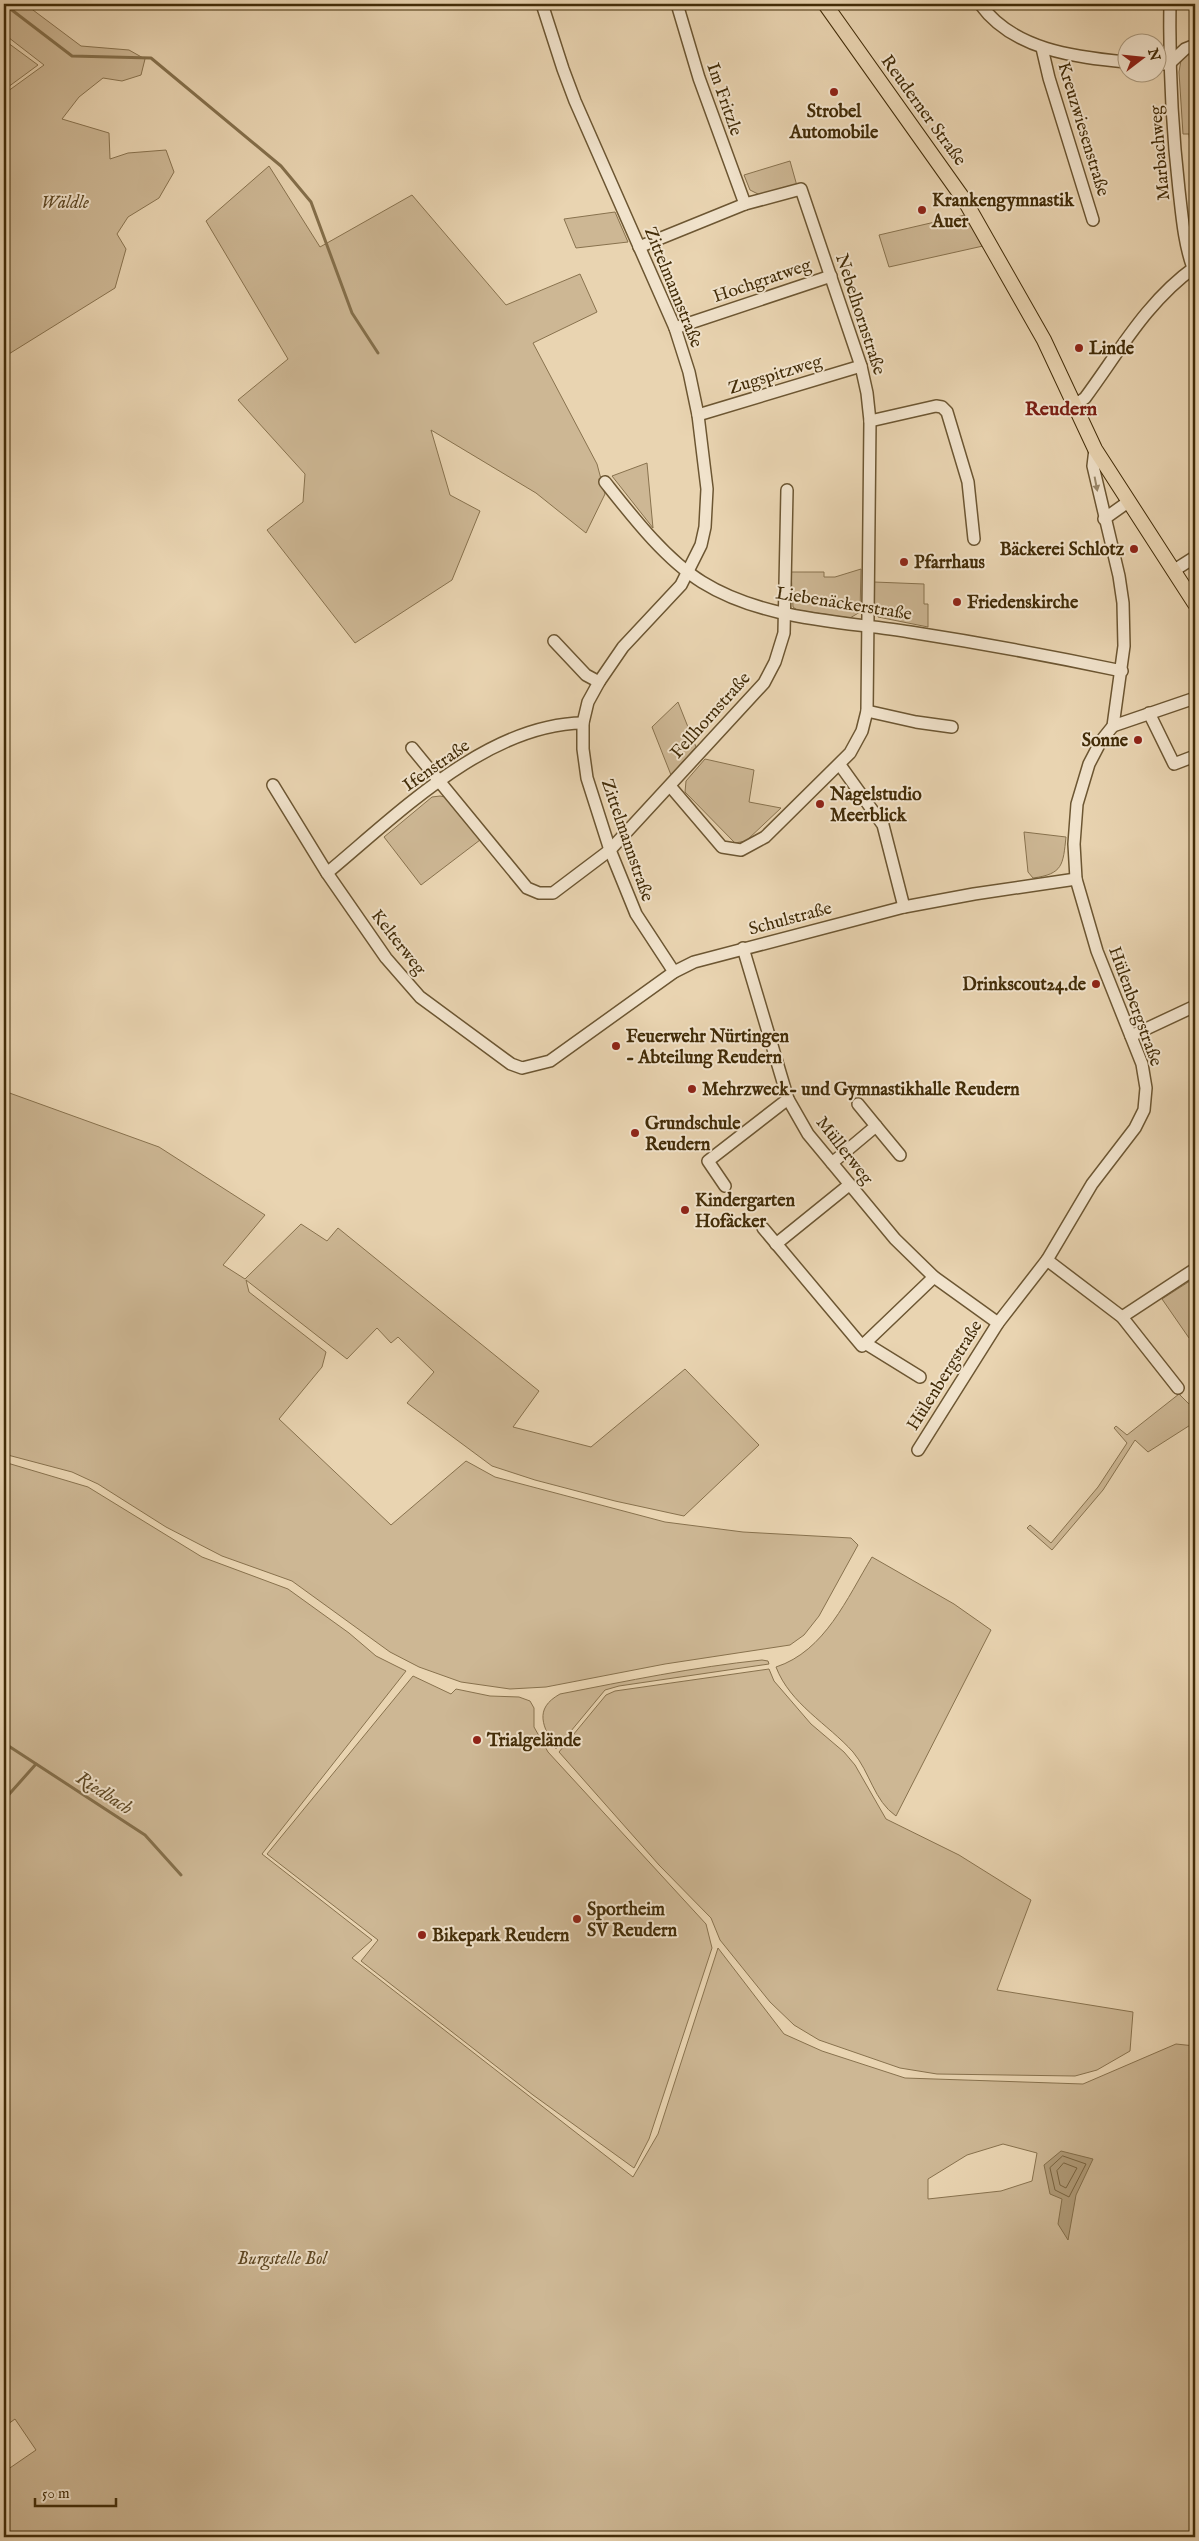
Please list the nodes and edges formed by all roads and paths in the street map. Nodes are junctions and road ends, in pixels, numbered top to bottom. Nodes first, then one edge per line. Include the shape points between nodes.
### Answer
1 (542, 4) edge
2 (677, 4) edge
3 (825, 4) edge
4 (1170, 4) edge
5 (985, 6) edge
6 (1195, 45) edge
7 (1042, 48) junction
8 (1116, 61) edge
9 (1169, 64) junction
10 (745, 204) junction
11 (1093, 220) dead end
12 (639, 247) junction
13 (1194, 267) edge
14 (831, 276) junction
15 (676, 328) junction
16 (861, 366) junction
17 (1074, 405) junction
18 (698, 415) junction
19 (870, 421) junction
20 (1095, 449) junction
21 (605, 482) dead end
22 (787, 490) dead end
23 (1128, 502) junction
24 (1104, 519) junction
25 (974, 539) dead end
26 (1195, 556) edge
27 (1173, 571) junction
28 (688, 572) junction
29 (1195, 604) edge
30 (786, 614) junction
31 (867, 625) junction
32 (554, 641) dead end
33 (1122, 671) junction
34 (599, 682) junction
35 (1195, 698) edge
36 (867, 711) junction
37 (1149, 713) junction
38 (583, 723) junction
39 (1113, 726) junction
40 (952, 727) dead end
41 (412, 748) dead end
42 (1195, 756) edge
43 (840, 765) junction
44 (438, 782) junction
45 (273, 785) dead end
46 (670, 786) junction
47 (610, 850) junction
48 (327, 873) junction
49 (1076, 879) junction
50 (904, 908) junction
51 (743, 948) junction
52 (674, 972) junction
53 (1195, 1006) edge
54 (1131, 1036) junction
55 (542, 1065) joint
56 (788, 1100) junction
57 (858, 1104) dead end
58 (876, 1126) junction
59 (900, 1156) dead end
60 (832, 1163) junction
61 (849, 1185) junction
62 (725, 1186) dead end
63 (763, 1228) dead end
64 (776, 1244) junction
65 (1047, 1260) junction
66 (1195, 1269) edge
67 (934, 1277) junction
68 (1122, 1317) junction
69 (998, 1323) junction
70 (866, 1343) junction
71 (920, 1377) dead end
72 (1178, 1388) dead end
73 (918, 1450) dead end

1 - 12 street, Zittelmannstraße via 566,77
2 - 10 street, Im Fritzle via 698,78
3 - 17 main road, Reuderner Straße via 965,202 1044,340
4 - 9 street, Marbachweg
5 - 7 street via 1012,33
6 - 9 street
7 - 8 street via 1073,56
7 - 11 street, Kreuzwiesenstraße
9 - 13 street, Marbachweg via 1178,179 1186,242
10 - 12 street, Nebelhornstraße
10 - 14 street, Nebelhornstraße via 801,189
12 - 15 street, Zittelmannstraße
13 - 17 street via 1145,314 1085,398
14 - 15 street, Hochgratweg
14 - 16 street, Nebelhornstraße
15 - 18 street, Zittelmannstraße
16 - 18 street, Zugspitzweg
16 - 19 street, Nebelhornstraße
17 - 20 main road, Reuderner Straße
18 - 28 street, Zittelmannstraße via 708,489 701,545
19 - 25 street via 936,406 947,412 968,482
19 - 31 street, Nebelhornstraße
20 - 23 main road, Reuderner Straße
20 -> 24 street, Hülenbergstraße via 1093,466
21 - 28 street, Liebenäckerstraße via 640,525
22 - 30 street, Fellhornstraße
23 - 24 street
23 - 27 main road, Reuderner Straße
24 - 33 street, Hülenbergstraße via 1123,603
26 - 27 street
27 - 29 main road, Reuderner Straße
28 - 30 street, Liebenäckerstraße via 726,595
28 - 34 street, Zittelmannstraße via 681,585 623,647
30 - 31 street, Liebenäckerstraße
30 - 46 street, Fellhornstraße via 784,632 764,683
31 - 33 street, Liebenäckerstraße via 1010,647
31 - 36 street, Nebelhornstraße
32 - 34 street via 586,675
33 - 39 street, Hülenbergstraße
34 - 38 street, Zittelmannstraße via 588,702
35 - 37 street
36 - 40 street
36 - 43 street, Nebelhornstraße via 862,731
37 - 39 street
37 - 42 street via 1174,764
38 - 44 street, Ifenstraße via 523,733
38 - 47 street, Zittelmannstraße via 587,778
39 - 49 street, Hülenbergstraße via 1089,764 1077,804
41 - 44 street, Fellhornstraße
43 - 46 street, Nebelhornstraße via 765,836 741,850 722,847
43 - 50 street via 883,825
44 - 47 street, Fellhornstraße via 527,888 539,893 553,893
44 - 48 street, Ifenstraße
45 - 48 street, Kelterweg
46 - 47 street, Fellhornstraße
47 - 52 street, Zittelmannstraße via 636,914
48 - 55 street, Kelterweg via 386,958 420,997 511,1064 522,1068
49 - 50 street, Schulstraße
49 - 54 street, Hülenbergstraße via 1097,951
50 - 51 street, Schulstraße
51 - 52 street, Schulstraße via 694,962
51 - 56 street, Müllerweg
52 - 55 street, Schulstraße
53 - 54 street
54 - 65 street, Hülenbergstraße via 1142,1064 1146,1088 1144,1110 1135,1128 1092,1184
56 - 60 street, Müllerweg via 808,1134
56 - 62 street via 708,1160
57 - 58 street
58 - 59 street
58 - 60 street
60 - 61 street, Müllerweg
61 - 64 street
61 - 67 street, Müllerweg via 894,1239
63 - 64 street
64 - 70 street via 862,1346
65 - 68 street
65 - 69 street, Hülenbergstraße
66 - 68 street
67 - 69 street, Müllerweg
67 - 70 street
68 - 72 street
69 - 73 street, Hülenbergstraße
70 - 71 street

